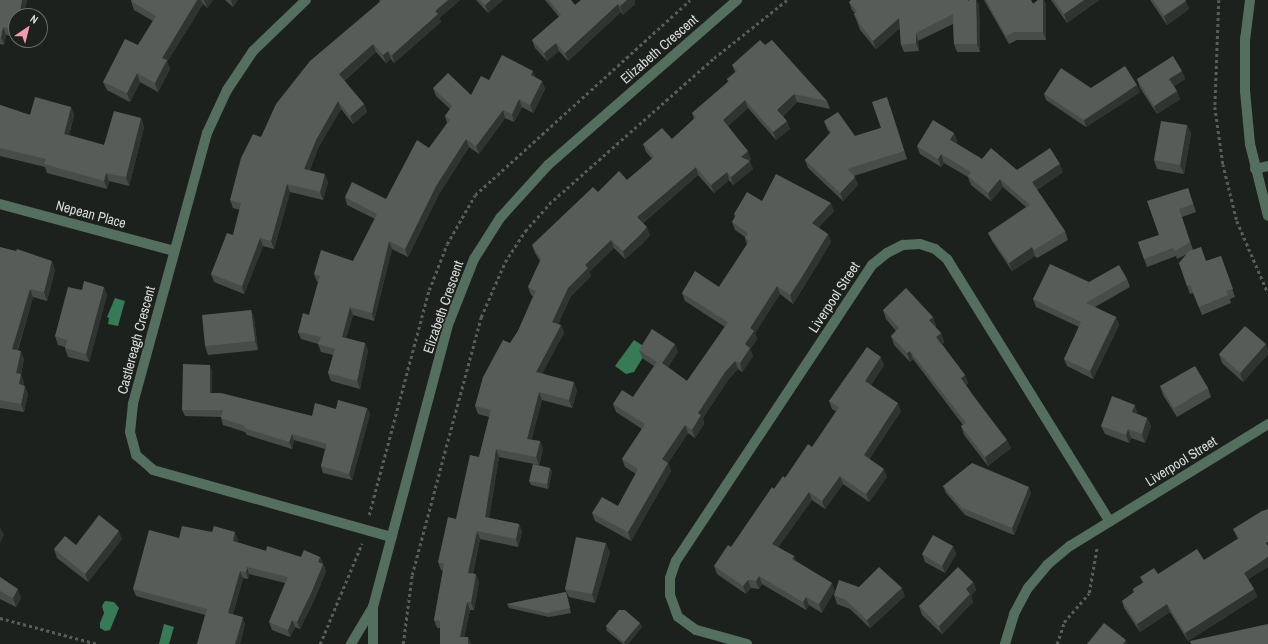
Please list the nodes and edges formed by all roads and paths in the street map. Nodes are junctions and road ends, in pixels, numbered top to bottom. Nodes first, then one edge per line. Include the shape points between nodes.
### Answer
1 (306, 0) edge
2 (737, 0) edge
3 (787, 0) edge
4 (1220, 0) edge
5 (1250, 0) edge
6 (1268, 166) edge
7 (1254, 169) junction
8 (0, 204) edge
9 (1268, 216) edge
10 (174, 251) junction
11 (1268, 293) edge
12 (1268, 424) edge
13 (1110, 522) junction
14 (365, 529) junction
15 (1093, 532) junction
16 (392, 536) junction
17 (373, 606) junction
18 (0, 618) edge
19 (98, 644) edge
20 (320, 644) edge
21 (351, 644) edge
22 (373, 644) edge
23 (403, 644) edge
24 (747, 644) edge
25 (1005, 644) edge
26 (1057, 644) edge

1 - 10 street, Castlereagh Crescent via 253,51 227,90 207,133
2 - 16 street, Elizabeth Crescent via 548,165 500,218 474,259 448,325
3 - 23 path via 714,58 549,204 525,231 505,262 481,318 448,439 412,575
4 - 11 path via 1215,107 1223,164 1237,220
5 - 7 street via 1245,38 1244,91
6 - 7 street
7 - 9 street
8 - 10 street, Nepean Place
10 - 14 street, Castlereagh Crescent via 130,418 130,432 136,455 153,470 176,478
12 - 13 street, Liverpool Street
13 - 15 street, Liverpool Street
13 - 24 street, Liverpool Street via 946,259 935,249 920,244 903,245 886,253 872,265 676,561 670,578 670,595 678,617 696,630
14 - 16 street, Castlereagh Crescent
14 - 20 path via 361,549
15 - 25 street, Liverpool Street via 1047,564 1028,588 1014,614
15 - 26 path via 1097,544 1089,593 1064,622
16 - 17 street, Elizabeth Crescent
17 - 21 street, Elizabeth Crescent
17 - 22 street, Elizabeth Crescent
18 - 19 path

